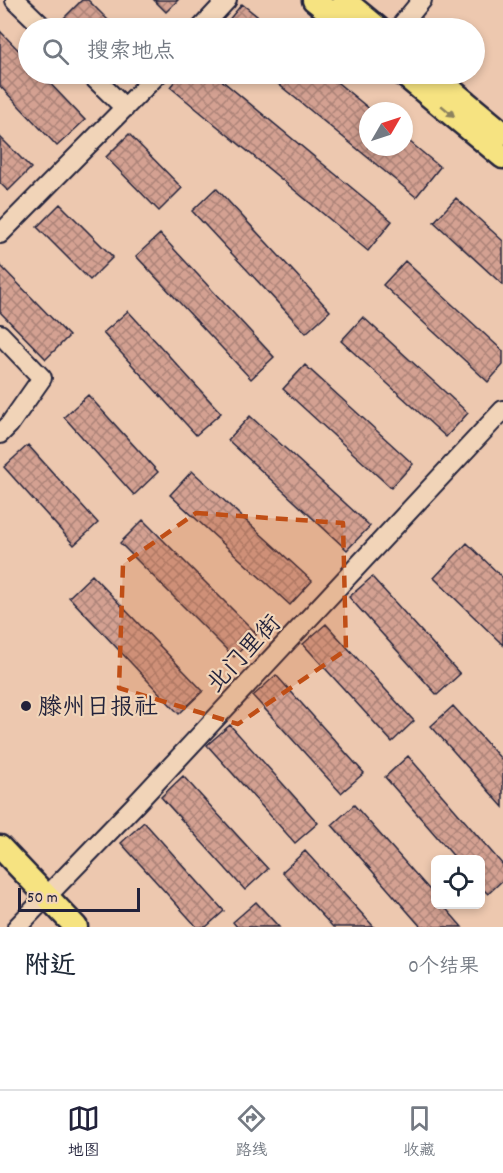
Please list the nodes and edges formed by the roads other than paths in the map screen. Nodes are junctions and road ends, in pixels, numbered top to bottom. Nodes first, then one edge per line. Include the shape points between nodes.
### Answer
1 (15, 0) edge
2 (227, 0) edge
3 (314, 0) edge
4 (344, 0) edge
5 (422, 0) edge
6 (34, 18) edge
7 (210, 18) edge
8 (336, 18) edge
9 (366, 18) edge
10 (407, 18) edge
11 (100, 84) edge
12 (148, 84) edge
13 (415, 84) edge
14 (444, 84) edge
15 (125, 108) junction
16 (503, 133) edge
17 (503, 157) edge
18 (0, 234) edge
19 (0, 334) edge
20 (503, 410) edge
21 (0, 434) edge
22 (0, 847) edge
23 (48, 897) junction
24 (17, 927) edge
25 (76, 927) edge

1 - 6 street
2 - 7 street
3 - 8 main road
4 - 9 main road
5 - 10 street
11 - 15 street
12 - 15 street
13 -> 17 main road
14 - 16 main road
15 - 18 street
19 - 21 street via 42,378
20 - 23 street, 北门里街
22 - 23 main road
23 - 24 street, 北门里街
23 - 25 main road

